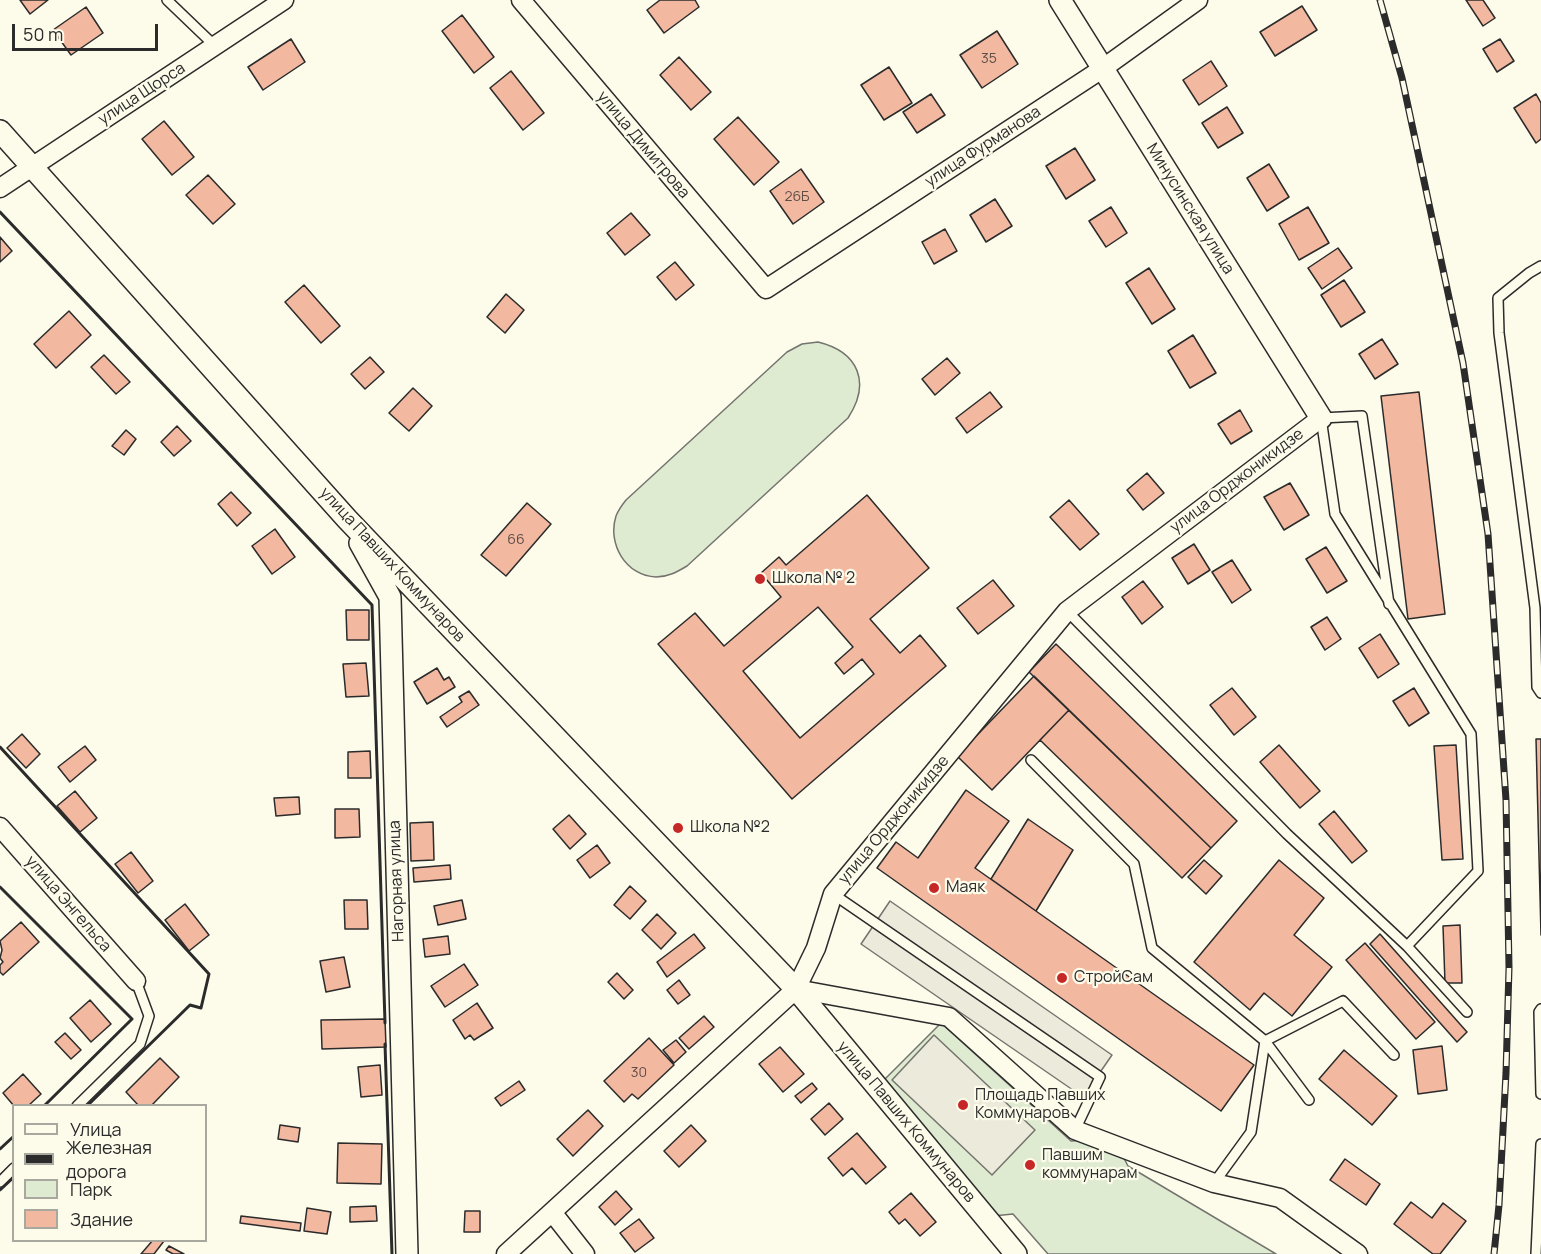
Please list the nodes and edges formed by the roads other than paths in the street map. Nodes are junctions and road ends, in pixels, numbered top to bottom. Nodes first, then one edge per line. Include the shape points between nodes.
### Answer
1 (167, 0) edge
2 (284, 0) edge
3 (521, 0) edge
4 (1060, 0) edge
5 (1198, 0) edge
6 (216, 47) junction
7 (1102, 69) junction
8 (0, 130) edge
9 (32, 166) junction
10 (0, 188) edge
11 (1541, 266) edge
12 (765, 289) joint
13 (1321, 418) junction
14 (347, 519) junction
15 (1389, 604) junction
16 (1067, 611) junction
17 (1541, 693) edge
18 (1031, 760) dead end
19 (0, 826) edge
20 (833, 894) junction
21 (1407, 946) junction
22 (136, 981) joint
23 (796, 989) junction
24 (1541, 1009) edge
25 (1467, 1012) dead end
26 (1265, 1041) junction
27 (1394, 1055) dead end
28 (1541, 1094) edge
29 (1309, 1100) dead end
30 (79, 1104) edge
31 (1075, 1130) junction
32 (1541, 1144) edge
33 (12, 1170) edge
34 (0, 1182) edge
35 (1214, 1183) junction
36 (552, 1212) junction
37 (407, 1254) edge
38 (506, 1254) edge
39 (585, 1254) edge
40 (1016, 1254) edge
41 (1358, 1254) edge
42 (1536, 1254) edge

1 - 6 lane
2 - 6 street, улица Щорса
3 - 12 street, улица Димитрова
4 - 7 street, Минусинская улица
5 - 7 street, улица Фурманова
6 - 9 street, улица Щорса
7 - 12 street, улица Фурманова
7 - 13 street, Минусинская улица
8 - 9 street, улица Павших Коммунаров
9 - 10 street, улица Щорса
9 - 14 street, улица Павших Коммунаров
11 - 17 lane via 1498,298 1503,367 1535,608
13 - 15 lane via 1335,514
13 - 15 lane via 1362,416
13 - 16 street, улица Орджоникидзе
14 - 23 street, улица Павших Коммунаров
14 - 37 street, Нагорная улица via 390,597
15 - 21 lane via 1471,734 1478,871
16 - 20 street, улица Орджоникидзе
16 - 21 lane via 1287,834
18 - 26 lane via 1134,864 1152,948
19 - 22 street, улица Энгельса
20 - 23 street, улица Орджоникидзе via 816,948
20 - 31 lane via 1100,1077
21 - 25 lane
22 - 30 lane via 149,1016 140,1044
23 - 31 street via 948,1017
23 - 36 street, улица Орджоникидзе
23 - 40 street, улица Павших Коммунаров
24 - 28 lane
26 - 27 lane via 1343,1002
26 - 29 lane
26 - 35 lane via 1251,1132
31 - 35 street
32 - 42 lane
33 - 34 lane
35 - 41 street via 1280,1198
36 - 38 street, улица Орджоникидзе
36 - 39 street

